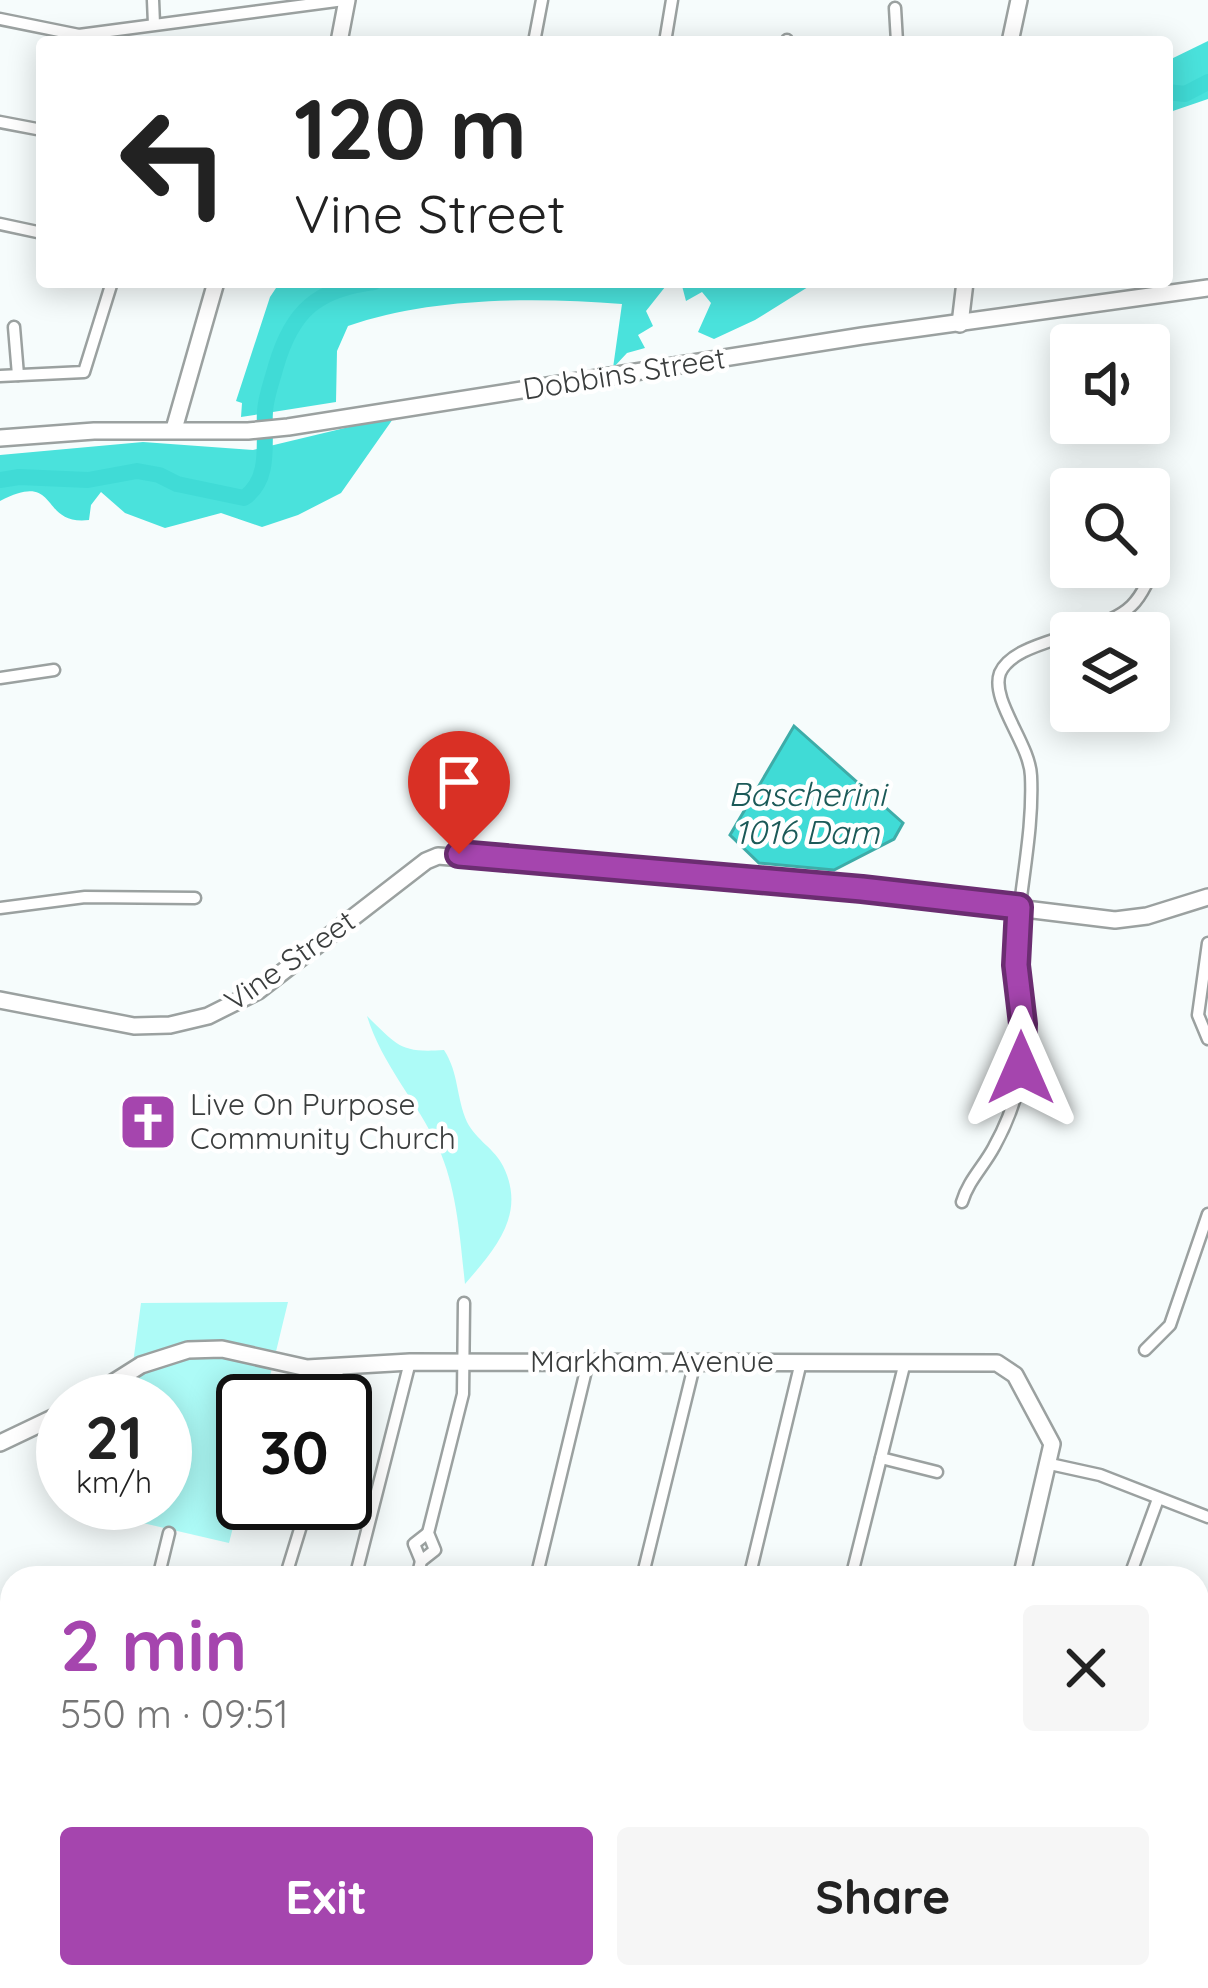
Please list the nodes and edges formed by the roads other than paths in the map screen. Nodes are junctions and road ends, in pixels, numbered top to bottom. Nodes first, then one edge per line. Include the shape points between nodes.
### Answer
1 (152, 0) edge
2 (345, 0) edge
3 (542, 0) edge
4 (672, 0) edge
5 (1019, 0) edge
6 (267, 4) edge
7 (895, 8) dead end
8 (0, 19) edge
9 (154, 24) junction
10 (340, 36) edge
11 (535, 36) edge
12 (666, 36) edge
13 (897, 36) edge
14 (1011, 36) edge
15 (0, 122) edge
16 (36, 129) edge
17 (0, 224) edge
18 (36, 232) edge
19 (110, 288) edge
20 (214, 288) edge
21 (964, 288) edge
22 (1208, 288) edge
23 (960, 323) junction
24 (14, 327) dead end
25 (18, 375) junction
26 (0, 376) edge
27 (174, 429) junction
28 (0, 438) edge
29 (1050, 642) edge
30 (54, 670) dead end
31 (0, 677) edge
32 (195, 898) dead end
33 (1207, 904) edge
34 (1019, 907) junction
35 (0, 908) edge
36 (1208, 944) edge
37 (0, 1000) edge
38 (1208, 1040) edge
39 (962, 1202) dead end
40 (1208, 1214) edge
41 (464, 1303) dead end
42 (1145, 1350) dead end
43 (410, 1362) junction
44 (464, 1362) junction
45 (588, 1362) junction
46 (695, 1362) junction
47 (801, 1362) junction
48 (904, 1362) junction
49 (338, 1368) junction
50 (127, 1374) edge
51 (337, 1374) edge
52 (36, 1426) edge
53 (0, 1443) edge
54 (881, 1458) junction
55 (1050, 1464) junction
56 (937, 1472) dead end
57 (1158, 1499) junction
58 (1208, 1517) edge
59 (300, 1530) edge
60 (169, 1533) dead end
61 (161, 1566) edge
62 (289, 1566) edge
63 (358, 1566) edge
64 (421, 1566) edge
65 (539, 1566) edge
66 (645, 1566) edge
67 (752, 1566) edge
68 (854, 1566) edge
69 (1024, 1566) edge
70 (1133, 1566) edge

1 - 9 street
2 - 6 street
2 - 10 street
3 - 11 street
4 - 12 street
5 - 14 street
6 - 9 street
7 - 13 street
8 - 9 street via 79,35
15 - 16 street
17 - 18 street
19 - 25 street via 84,372
20 - 27 street
21 - 23 street
22 - 23 street, Dobbins Street
23 - 27 street, Dobbins Street via 288,427
24 - 25 street
25 - 26 street
27 - 28 street
29 - 34 street via 1010,661 998,689 1030,763
30 - 31 street
32 - 35 street via 85,897
33 - 34 street, Vine Street via 1115,920
34 - 37 street, Vine Street via 438,856 257,992 208,1016 134,1026
34 - 39 street via 1018,1088
36 - 38 street via 1198,1015
40 - 42 street via 1176,1311
41 - 44 street
43 - 44 street, Markham Avenue
43 - 49 street, Markham Avenue
43 - 63 street
44 - 45 street, Markham Avenue
44 - 64 street via 428,1533 414,1544
45 - 46 street, Markham Avenue
45 - 65 street
46 - 47 street, Markham Avenue
46 - 66 street
47 - 48 street, Markham Avenue
47 - 67 street
48 - 54 street
48 - 55 street, Markham Avenue via 1010,1369 1051,1440
49 - 50 street, Markham Avenue via 288,1366 222,1349 188,1350
49 - 51 street
52 - 53 street
54 - 56 street
54 - 68 street
55 - 57 street
55 - 69 street
57 - 58 street
57 - 70 street
59 - 62 street
60 - 61 street

